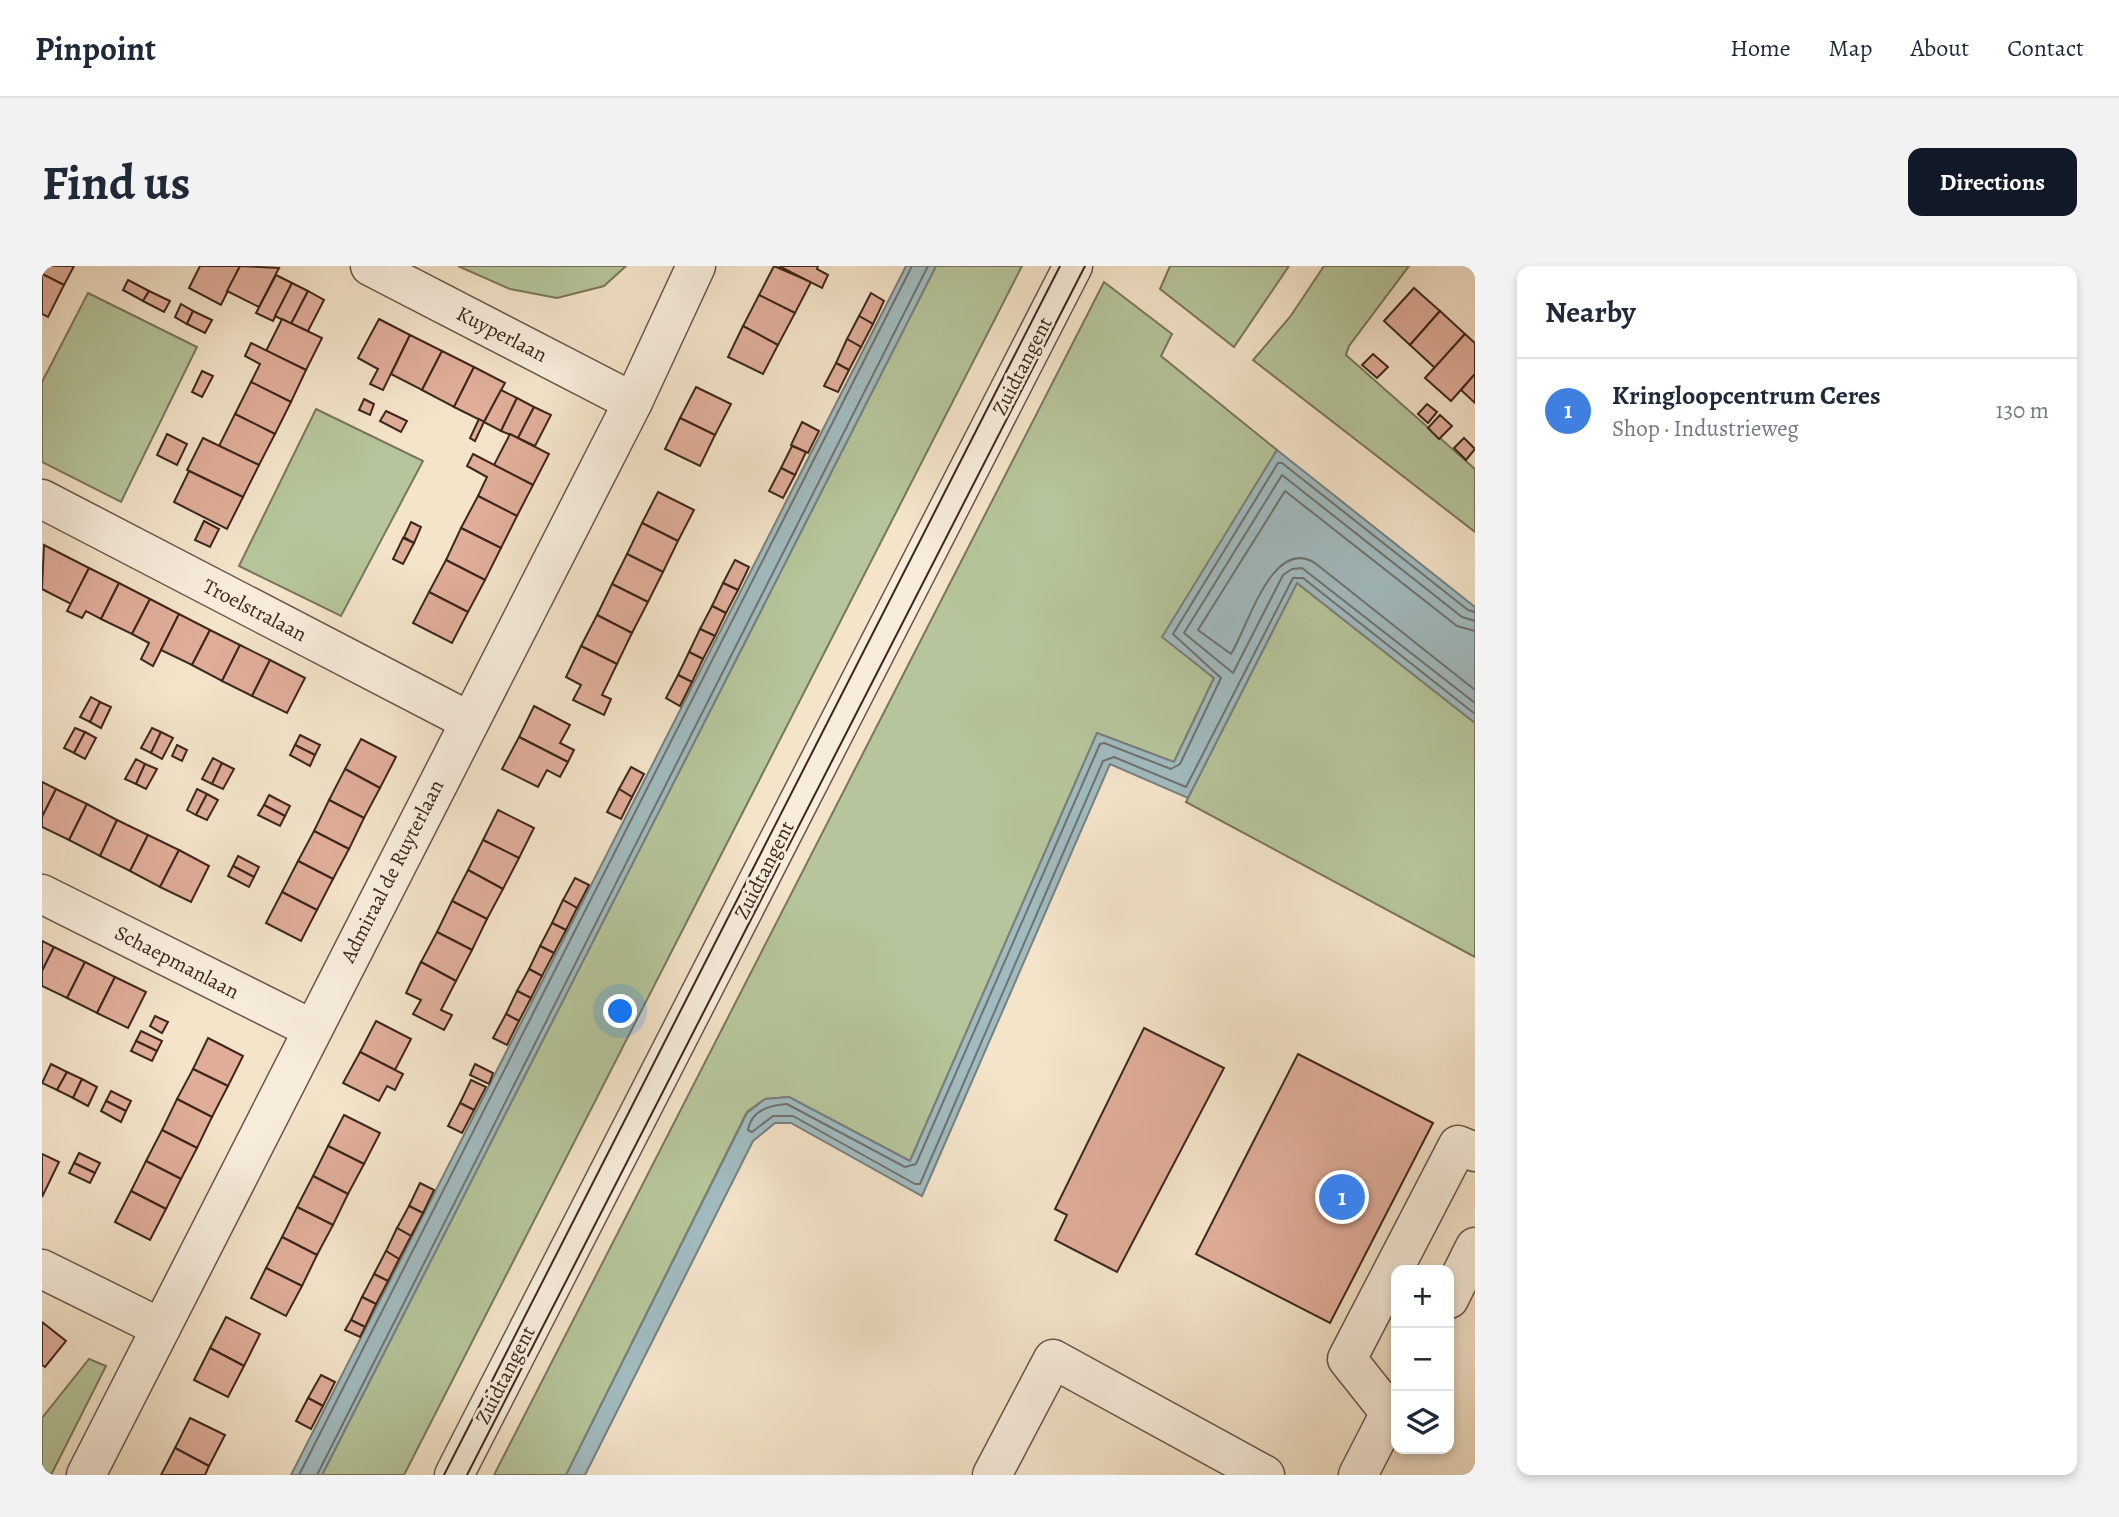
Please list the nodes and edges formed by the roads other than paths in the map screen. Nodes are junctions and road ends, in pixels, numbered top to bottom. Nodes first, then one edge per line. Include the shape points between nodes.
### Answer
1 (370, 266) edge
2 (696, 266) edge
3 (1073, 266) edge
4 (633, 402) junction
5 (42, 499) edge
6 (469, 721) junction
7 (42, 894) edge
8 (312, 1029) junction
9 (1475, 1152) edge
10 (1475, 1247) edge
11 (42, 1269) edge
12 (1454, 1289) edge
13 (161, 1328) junction
14 (1391, 1405) edge
15 (1391, 1411) edge
16 (86, 1475) edge
17 (454, 1475) edge
18 (992, 1475) edge
19 (1265, 1475) edge
20 (1359, 1475) edge

1 - 4 street, Kuyperlaan
2 - 4 street, Admiraal de Ruyterlaan
3 - 17 street, Zuidtangent
4 - 6 street, Admiraal de Ruyterlaan
5 - 6 street, Troelstralaan
6 - 8 street, Admiraal de Ruyterlaan
7 - 8 street, Schaepmanlaan
8 - 13 street, Admiraal de Ruyterlaan
9 - 14 street via 1458,1145 1347,1359
10 - 12 street
11 - 13 street
13 - 16 street, Admiraal de Ruyterlaan
15 - 20 street
18 - 19 street via 1053,1359

